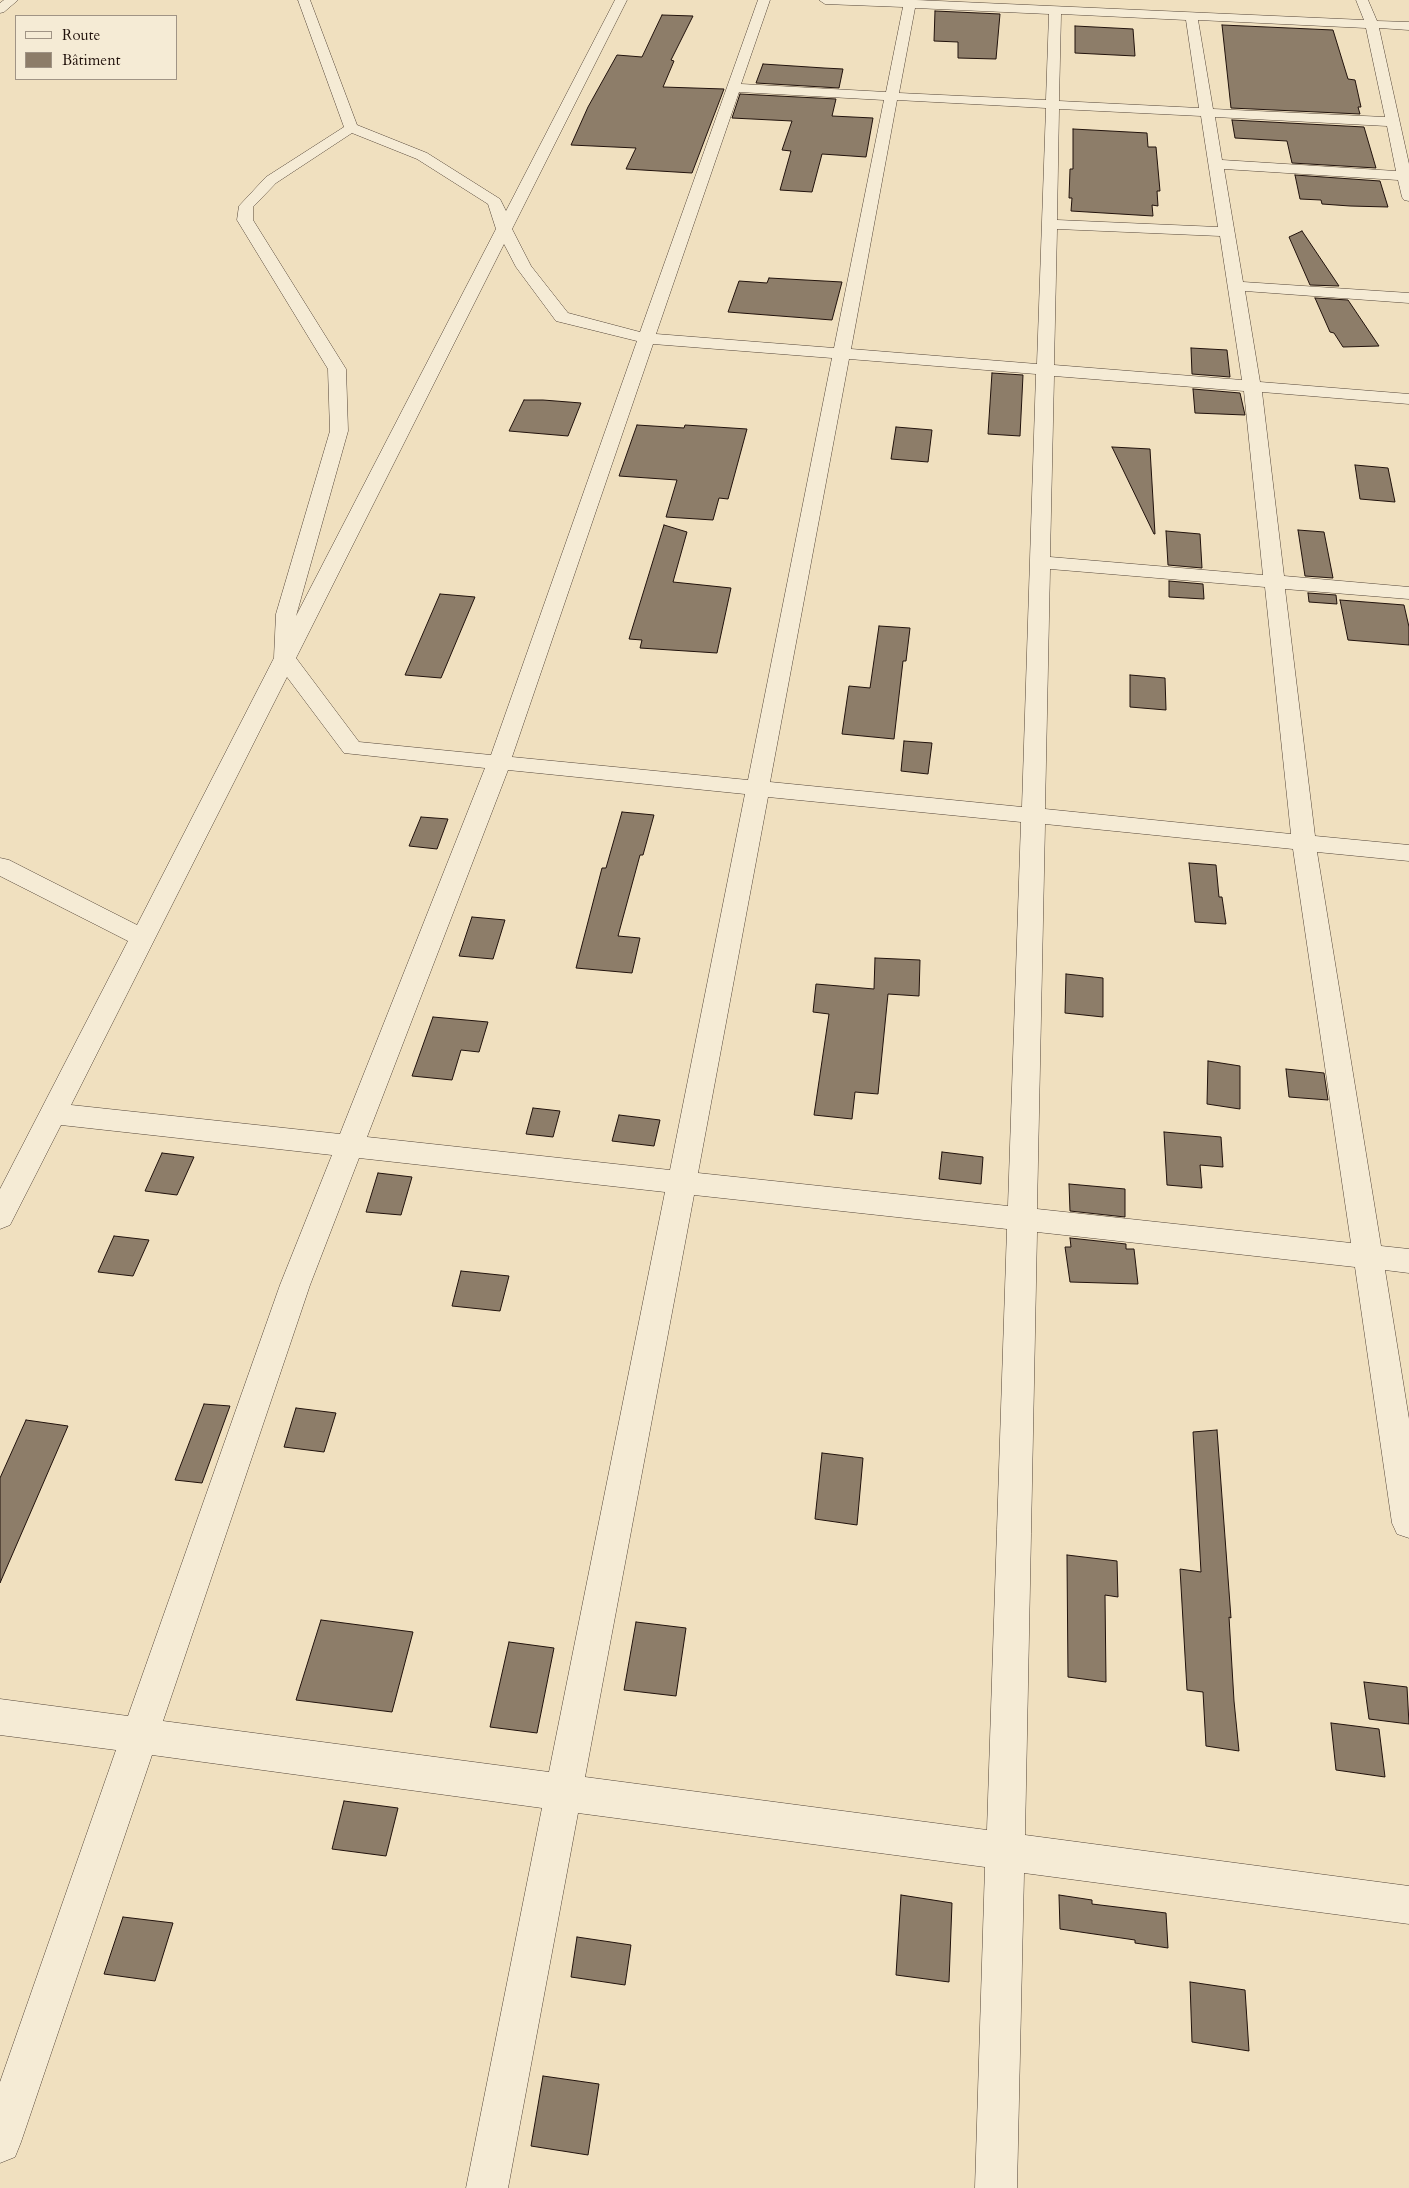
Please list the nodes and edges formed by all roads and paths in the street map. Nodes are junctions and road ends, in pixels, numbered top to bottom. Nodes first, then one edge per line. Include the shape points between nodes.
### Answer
1 (12, 0) edge
2 (304, 0) edge
3 (621, 0) edge
4 (764, 0) edge
5 (826, 0) edge
6 (1362, 0) edge
7 (909, 2) edge
8 (1038, 6) edge
9 (0, 9) edge
10 (1191, 15) junction
11 (1372, 24) junction
12 (1409, 26) edge
13 (733, 88) junction
14 (891, 96) junction
15 (1052, 106) junction
16 (1207, 114) junction
17 (1393, 122) junction
18 (351, 128) junction
19 (1215, 164) junction
20 (1404, 176) junction
21 (1409, 196) edge
22 (1049, 224) junction
23 (504, 229) junction
24 (1226, 232) junction
25 (1236, 286) junction
26 (1409, 298) edge
27 (646, 338) junction
28 (842, 354) junction
29 (1045, 370) junction
30 (1252, 386) junction
31 (1409, 399) edge
32 (1040, 562) junction
33 (1274, 582) junction
34 (1409, 593) edge
35 (284, 660) junction
36 (499, 762) junction
37 (757, 788) junction
38 (1033, 816) junction
39 (1304, 843) junction
40 (1409, 853) edge
41 (0, 866) edge
42 (142, 938) junction
43 (53, 1114) junction
44 (349, 1146) junction
45 (681, 1182) junction
46 (0, 1217) edge
47 (1022, 1219) junction
48 (1367, 1256) junction
49 (1409, 1261) edge
50 (1409, 1523) edge
51 (0, 1717) edge
52 (140, 1735) junction
53 (564, 1792) junction
54 (1005, 1851) junction
55 (1409, 1905) edge
56 (0, 2142) edge
57 (487, 2188) edge
58 (996, 2188) edge

1 - 9 street
2 - 18 street
3 - 23 street
4 - 13 street
5 - 7 street
6 - 11 street
7 - 8 street
7 - 14 street
8 - 10 street
8 - 15 street
10 - 11 street
10 - 16 street
11 - 12 street
11 - 17 street
13 - 14 street
13 - 27 street
14 - 15 street
14 - 28 street
15 - 16 street
15 - 22 street
16 - 17 street
16 - 19 street
17 - 20 street
18 - 23 street via 422,156 495,202
18 - 35 street via 271,180 246,206 245,220 337,368 339,431 286,614
19 - 20 street
19 - 24 street
20 - 21 street
22 - 24 street
22 - 29 street
23 - 27 street via 524,268 562,317
23 - 35 street
24 - 25 street
25 - 26 street
25 - 30 street
27 - 28 street
27 - 36 street
28 - 29 street
28 - 37 street
29 - 30 street
29 - 32 street
30 - 31 street
30 - 33 street
32 - 33 street
32 - 38 street
33 - 34 street
33 - 39 street
35 - 36 street via 352,748
35 - 42 street
36 - 37 street
36 - 44 street
37 - 38 street
37 - 45 street
38 - 39 street
38 - 47 street
39 - 40 street
39 - 48 street
41 - 42 street
42 - 43 street
43 - 44 street
43 - 46 street
44 - 45 street
44 - 52 street via 295,1285
45 - 47 street
45 - 53 street
47 - 48 street
47 - 54 street
48 - 49 street
48 - 50 street
51 - 52 street
52 - 53 street
52 - 56 street
53 - 54 street
53 - 57 street
54 - 55 street
54 - 58 street

